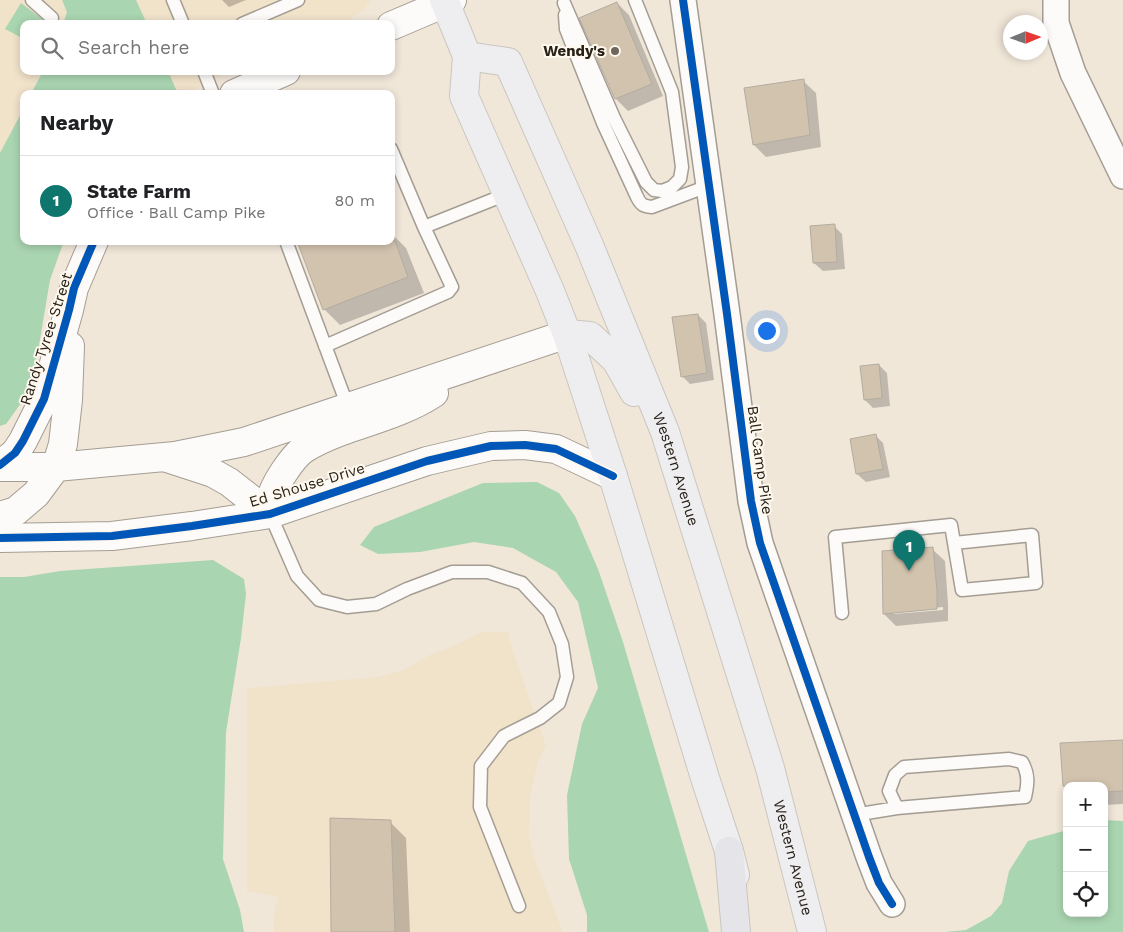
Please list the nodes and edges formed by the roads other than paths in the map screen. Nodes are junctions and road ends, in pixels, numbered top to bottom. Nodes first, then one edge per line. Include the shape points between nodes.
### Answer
1 (32, 0) edge
2 (172, 0) edge
3 (298, 0) edge
4 (635, 0) edge
5 (683, 0) edge
6 (1056, 0) edge
7 (447, 1) edge
8 (564, 2) edge
9 (52, 18) dead end
10 (181, 20) edge
11 (251, 20) edge
12 (395, 24) edge
13 (467, 56) junction
14 (206, 75) edge
15 (277, 75) edge
16 (212, 90) edge
17 (243, 90) edge
18 (395, 158) edge
19 (1123, 176) edge
20 (708, 186) junction
21 (507, 194) junction
22 (424, 227) junction
23 (92, 245) edge
24 (287, 245) edge
25 (69, 310) junction
26 (567, 334) junction
27 (325, 346) junction
28 (474, 365) junction
29 (348, 407) junction
30 (665, 432) junction
31 (162, 457) junction
32 (0, 466) edge
33 (56, 467) junction
34 (613, 476) junction
35 (270, 514) junction
36 (0, 516) edge
37 (0, 538) edge
38 (954, 543) junction
39 (842, 613) dead end
40 (897, 808) junction
41 (854, 815) junction
42 (729, 851) junction
43 (892, 904) dead end
44 (519, 906) dead end
45 (736, 932) edge
46 (749, 932) edge
47 (812, 932) edge

1 - 9 lane
2 - 10 lane
3 - 11 lane
4 - 8 lane via 672,92 682,167 680,179 672,188 662,192 654,190 646,182 614,118
5 - 20 street, Ball Camp Pike
6 - 19 street via 1056,22 1073,74
7 - 12 street
7 - 13 main road
8 - 20 lane via 566,29 603,123 641,204 652,207
13 - 21 main road via 464,96
13 - 30 main road, Western Avenue via 508,62 589,245
14 - 16 lane
15 - 17 street
18 - 22 lane
20 - 41 street, Ball Camp Pike via 751,501 760,544
21 - 22 lane
21 - 26 main road
22 - 27 lane via 452,287 448,292
23 - 25 street, Randy Tyree Street via 74,288
24 - 27 lane
25 - 32 street, Randy Tyree Street via 44,398 23,441
25 - 33 street, Randy Tyree Street via 68,400 63,444
26 - 28 street
26 - 30 main road via 590,336 616,360 636,397
26 - 34 main road
27 - 29 lane
28 - 29 street
28 - 35 street via 427,398 323,438 303,449 279,481 271,498
29 - 31 street via 244,442
30 - 47 main road, Western Avenue via 770,768
31 - 33 street
31 - 35 street via 212,472
32 - 33 street
33 - 36 street, Randy Tyree Street via 36,494 16,512
34 - 35 street, Ed Shouse Drive via 556,449 525,445 490,446 427,461
34 - 42 main road
35 - 37 street, Ed Shouse Drive via 112,536
35 - 44 lane via 297,576 319,600 347,607 376,604 452,572 488,572 522,583 550,612 562,644 567,677 559,703 540,718 504,736 481,766 480,807
38 - 38 lane via 962,590 1036,583 1032,535
38 - 39 lane via 951,525 835,538
40 - 40 lane via 1025,797 1027,772 1022,762 1009,759 904,767 895,774 889,791
40 - 41 lane
41 - 43 street, Ball Camp Pike via 879,883
42 - 45 highway
42 - 46 main road

